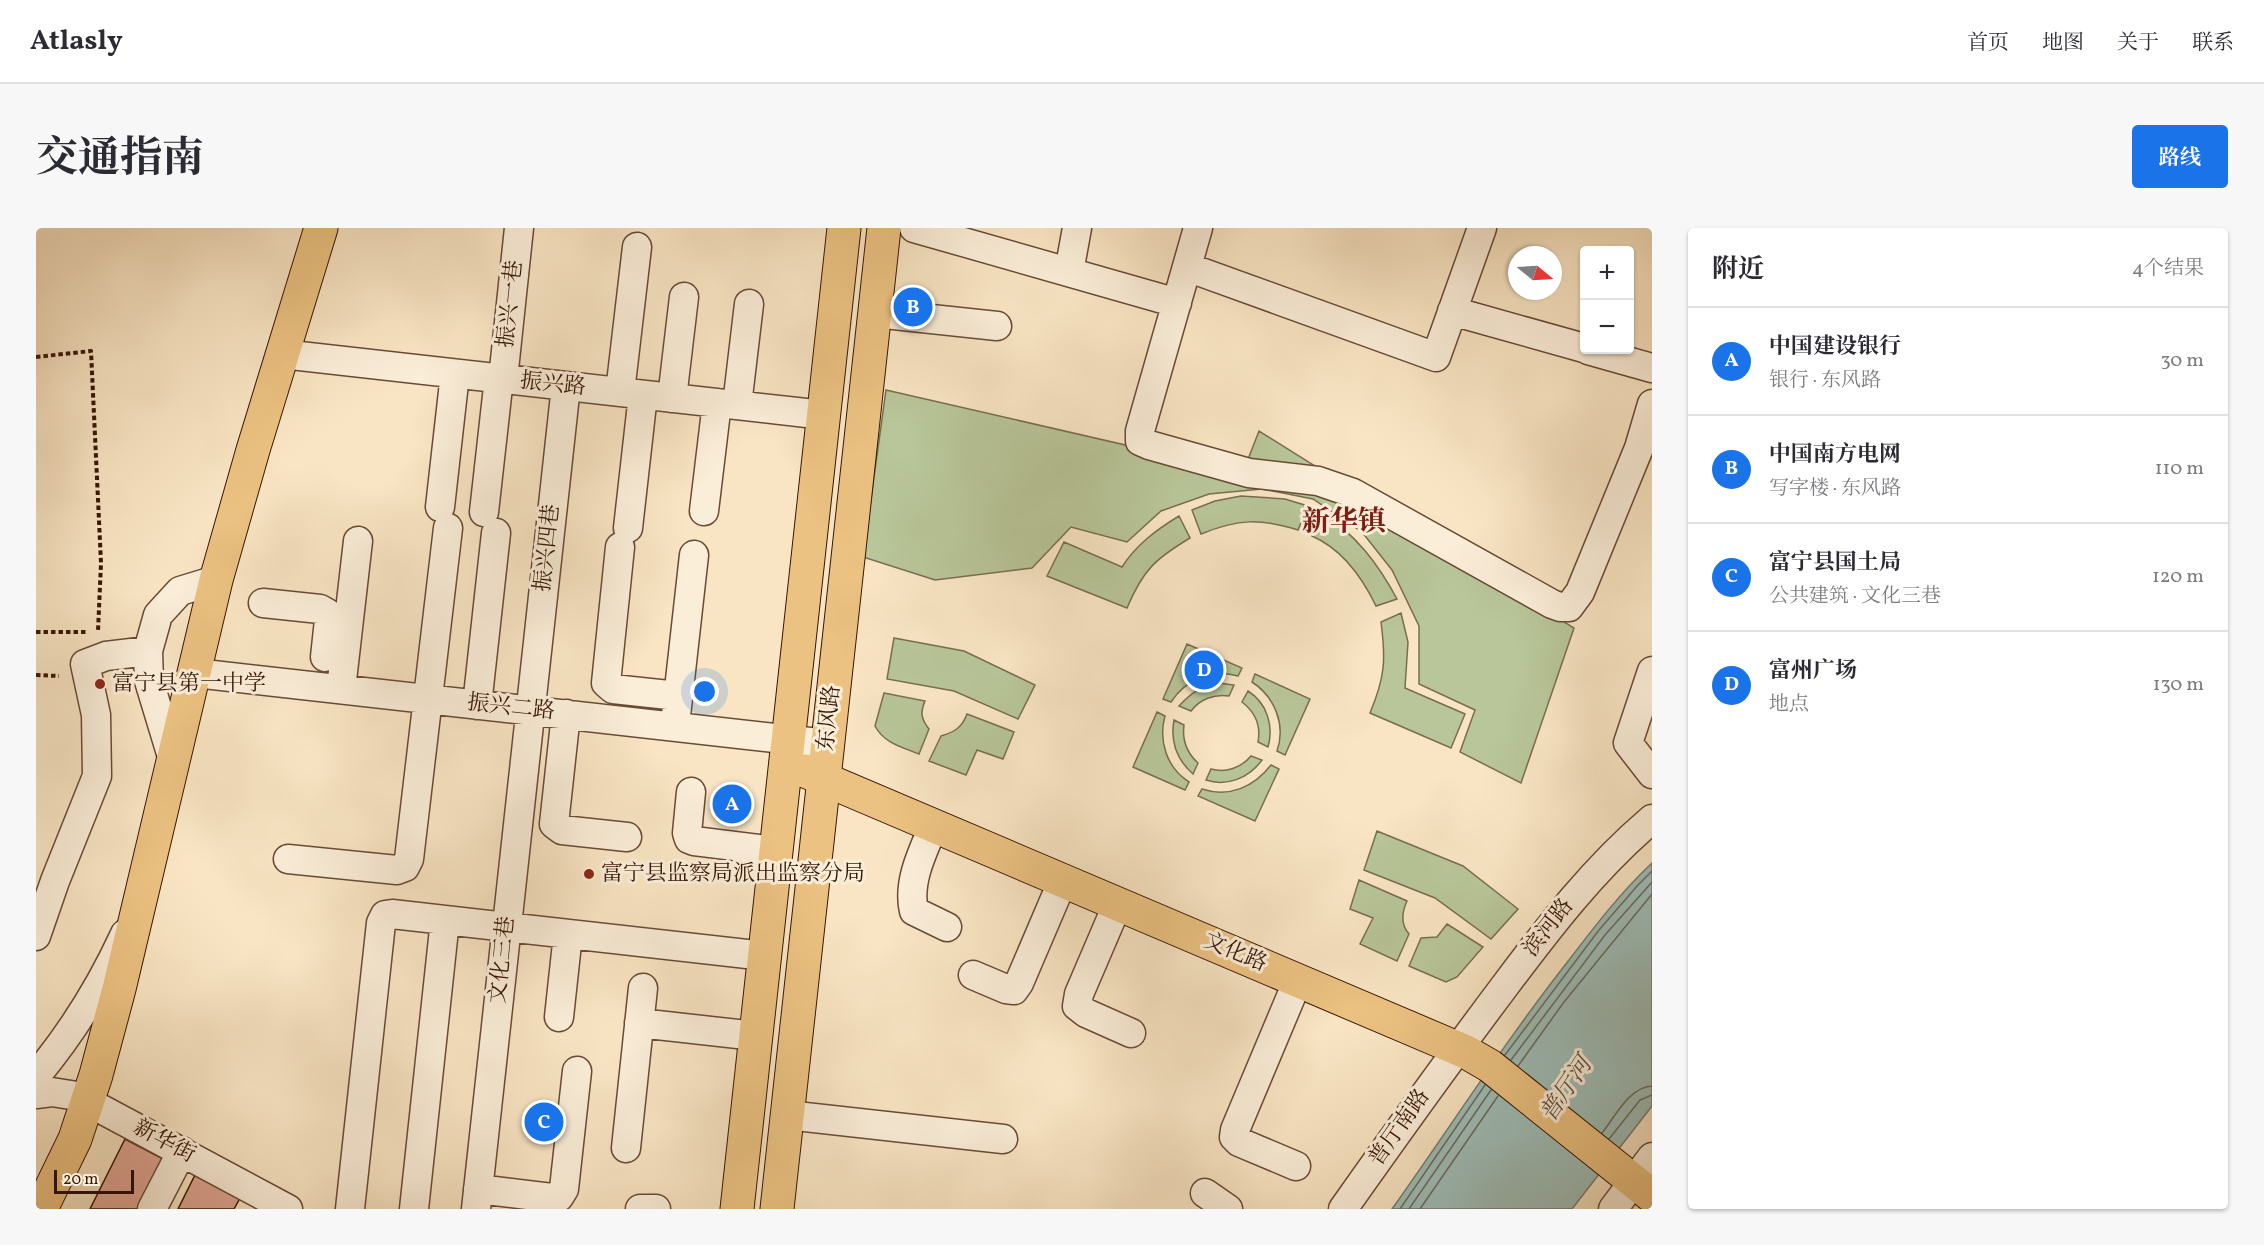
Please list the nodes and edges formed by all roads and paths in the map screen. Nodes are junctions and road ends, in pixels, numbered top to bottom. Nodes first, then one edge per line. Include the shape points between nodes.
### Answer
1 (321, 228) edge
2 (519, 228) edge
3 (844, 228) edge
4 (884, 228) edge
5 (914, 228) edge
6 (1077, 228) edge
7 (1198, 228) edge
8 (1482, 228) edge
9 (637, 247) dead end
10 (1187, 267) junction
11 (1069, 272) junction
12 (684, 297) dead end
13 (1177, 303) junction
14 (749, 304) dead end
15 (1452, 311) junction
16 (875, 313) junction
17 (996, 326) dead end
18 (1580, 347) edge
19 (282, 354) junction
20 (1603, 354) edge
21 (36, 357) edge
22 (1652, 368) edge
23 (455, 374) junction
24 (501, 379) junction
25 (566, 386) junction
26 (632, 393) junction
27 (672, 398) junction
28 (727, 404) junction
29 (1652, 404) edge
30 (824, 415) junction
31 (704, 511) dead end
32 (358, 541) dead end
33 (694, 555) dead end
34 (216, 580) junction
35 (263, 603) dead end
36 (36, 632) edge
37 (74, 633) dead end
38 (148, 651) junction
39 (98, 659) junction
40 (1652, 671) edge
41 (195, 673) junction
42 (36, 675) edge
43 (60, 676) dead end
44 (331, 688) junction
45 (678, 696) junction
46 (429, 699) junction
47 (477, 705) junction
48 (531, 711) junction
49 (566, 714) junction
50 (675, 727) junction
51 (828, 744) junction
52 (787, 753) junction
53 (173, 760) junction
54 (1652, 774) edge
55 (824, 778) junction
56 (691, 792) dead end
57 (1652, 819) edge
58 (934, 825) junction
59 (627, 837) dead end
60 (776, 851) junction
61 (288, 859) dead end
62 (1063, 880) junction
63 (141, 897) junction
64 (1118, 903) junction
65 (445, 920) junction
66 (507, 927) junction
67 (947, 927) dead end
68 (568, 934) junction
69 (36, 936) edge
70 (765, 956) junction
71 (973, 975) dead end
72 (1298, 980) junction
73 (643, 988) dead end
74 (559, 1017) dead end
75 (639, 1023) junction
76 (1131, 1033) dead end
77 (756, 1036) junction
78 (1457, 1048) junction
79 (577, 1071) dead end
80 (36, 1076) edge
81 (36, 1094) edge
82 (88, 1101) junction
83 (787, 1115) junction
84 (1003, 1139) dead end
85 (626, 1148) dead end
86 (182, 1151) junction
87 (1296, 1166) dead end
88 (1646, 1178) edge
89 (1205, 1193) dead end
90 (477, 1199) edge
91 (254, 1201) edge
92 (41, 1209) edge
93 (152, 1209) edge
94 (288, 1209) edge
95 (350, 1209) edge
96 (414, 1209) edge
97 (640, 1209) edge
98 (656, 1209) edge
99 (737, 1209) edge
100 (777, 1209) edge
101 (1228, 1209) edge
102 (1342, 1209) edge
103 (1613, 1209) edge

1 - 19 main road
2 - 24 street, 振兴一巷
3 - 30 main road, 东风路
4 - 16 main road, 东风路
5 - 11 street
6 - 11 street
7 - 10 street
8 - 15 street
9 - 26 street
10 - 13 street
10 - 15 street via 1436,357
11 - 13 street
12 - 27 street
13 - 29 street via 1140,441 1249,473 1308,480 1353,493 1560,607 1569,607 1580,592 1639,448
14 - 28 street
15 - 18 street
16 - 17 street
16 - 51 main road, 东风路
19 - 23 street, 振兴路
19 - 34 main road
20 - 22 street
21 - 39 path via 91,351 101,563
23 - 24 street, 振兴路
23 - 46 street
24 - 25 street, 振兴路
24 - 47 street, 振兴一巷
25 - 26 street, 振兴路
25 - 48 street, 振兴四巷
26 - 27 street, 振兴路
26 - 45 street via 624,538 606,683 613,689
27 - 28 street, 振兴路
28 - 30 street, 振兴路
28 - 31 street
30 - 52 main road, 东风路
32 - 44 street
33 - 45 street
34 - 38 street via 180,591 158,615
34 - 41 main road
35 - 44 street via 327,613
36 - 37 path
38 - 39 street
38 - 53 street via 149,681
39 - 69 street via 85,664 96,715 97,776
40 - 54 street via 1628,743
41 - 44 street, 振兴二路
41 - 53 main road
42 - 43 path
44 - 46 street, 振兴二路
45 - 50 street
46 - 47 street, 振兴二路
46 - 61 street via 412,849 405,867 389,870
47 - 48 street, 振兴二路
48 - 49 street, 振兴二路
48 - 66 street, 文化三巷
49 - 50 street, 振兴二路
49 - 59 street via 554,824 562,830
50 - 52 street, 振兴二路
51 - 52 street, 振兴二路
51 - 55 main road, 东风路
52 - 55 main road, 文化路
52 - 60 main road, 东风路
53 - 63 main road
55 - 58 main road, 文化路
55 - 83 main road, 东风路
56 - 60 street via 689,839
57 - 78 street, 滨河路 via 1572,898
58 - 62 main road, 文化路
58 - 67 street via 916,870 912,904 920,915
60 - 70 main road, 东风路
62 - 64 main road, 文化路
62 - 71 street via 1014,990
63 - 80 street via 97,987
63 - 82 main road
64 - 72 main road, 文化路
64 - 76 street via 1077,1006
65 - 66 street
65 - 95 street via 392,914 382,919
65 - 96 street
66 - 68 street
66 - 90 street, 文化三巷
68 - 70 street
68 - 74 street
70 - 77 main road, 东风路
72 - 78 main road, 文化路
72 - 87 street via 1234,1137
73 - 75 street
75 - 77 street
75 - 85 street
77 - 99 main road, 东风路
78 - 88 main road, 文化路 via 1490,1066
78 - 102 street, 普厅南路
79 - 90 street via 564,1189 559,1197
81 - 82 street, 新华街 via 65,1093
82 - 86 street, 新华街
82 - 92 main road via 75,1139
83 - 84 street
83 - 100 main road, 东风路
86 - 91 street, 新华街
86 - 93 street
88 - 103 street
89 - 101 street
91 - 94 street, 新华街
97 - 98 street

